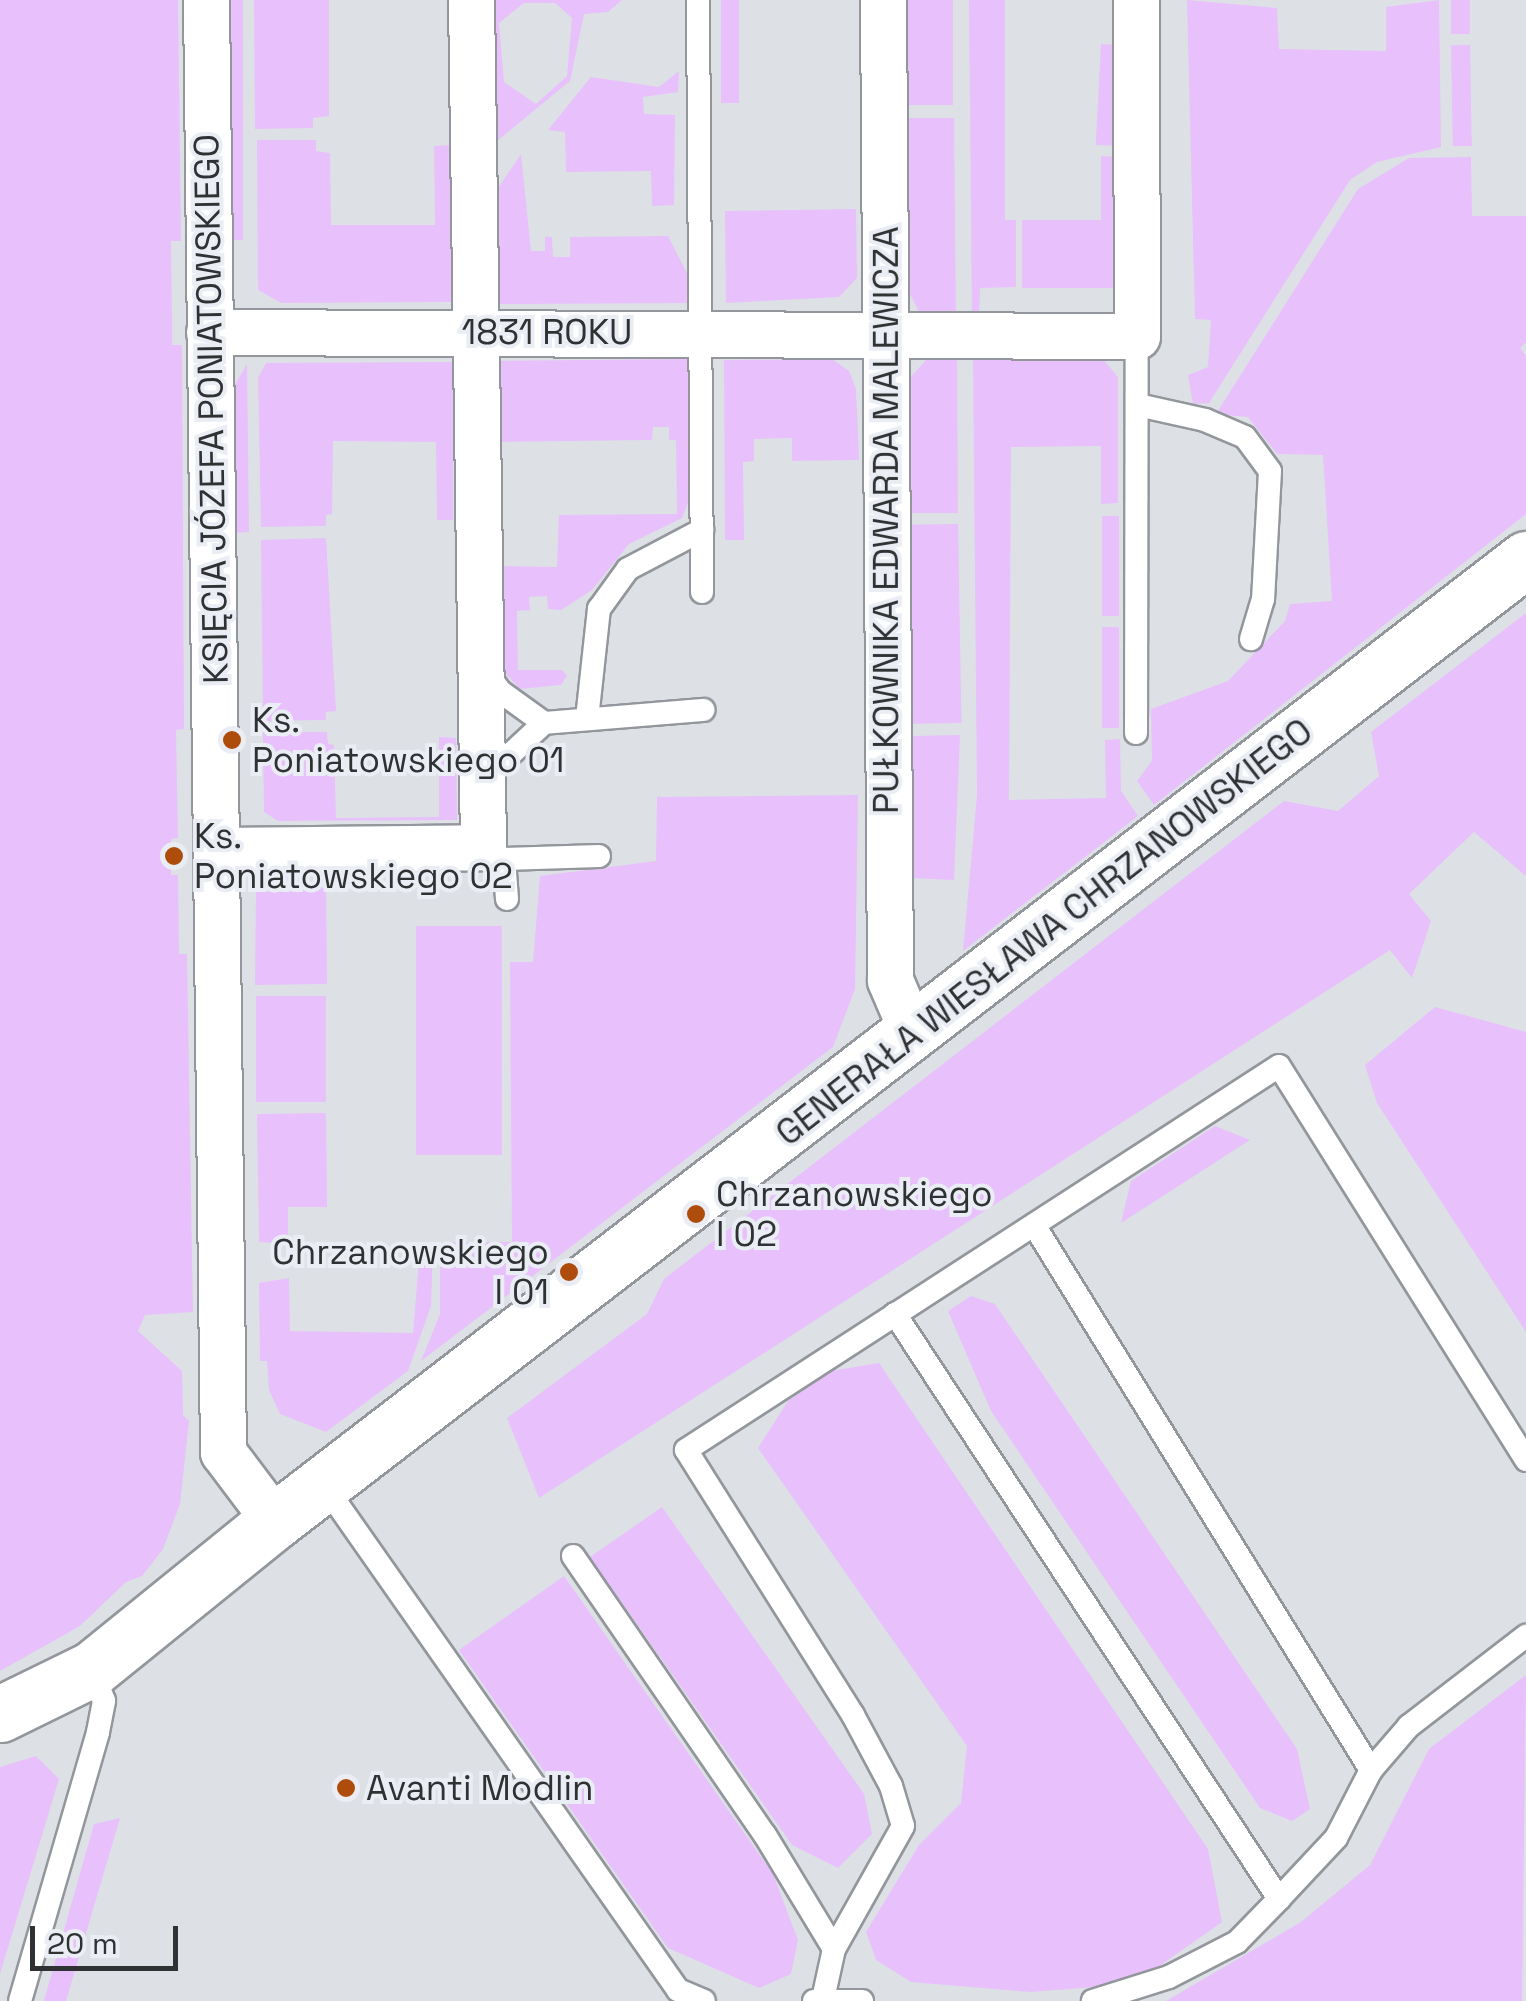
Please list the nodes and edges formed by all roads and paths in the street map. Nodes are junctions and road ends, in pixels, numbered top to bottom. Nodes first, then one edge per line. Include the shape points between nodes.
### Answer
1 (206, 0) edge
2 (471, 0) edge
3 (698, 0) edge
4 (883, 0) edge
5 (1136, 0) edge
6 (477, 331) junction
7 (210, 332) junction
8 (700, 333) junction
9 (884, 333) junction
10 (1137, 336) junction
11 (1138, 405) junction
12 (702, 530) junction
13 (1526, 559) edge
14 (702, 592) dead end
15 (1250, 639) dead end
16 (482, 666) junction
17 (702, 710) dead end
18 (588, 719) junction
19 (544, 723) junction
20 (1136, 734) dead end
21 (483, 780) junction
22 (217, 850) junction
23 (493, 853) junction
24 (599, 856) dead end
25 (507, 899) dead end
26 (913, 1034) junction
27 (1034, 1225) junction
28 (895, 1314) junction
29 (1526, 1460) edge
30 (324, 1484) junction
31 (275, 1521) junction
32 (574, 1556) dead end
33 (1526, 1636) edge
34 (92, 1669) junction
35 (0, 1714) edge
36 (1370, 1770) junction
37 (1279, 1899) junction
38 (834, 1949) junction
39 (819, 2000) edge
40 (20, 2001) edge
41 (704, 2001) edge
42 (862, 2001) edge
43 (1092, 2001) edge

1 - 7 street, KSIĘCIA JÓZEFA PONIATOWSKIEGO
2 - 6 street
3 - 8 lane
4 - 9 street, PUŁKOWNIKA EDWARDA MALEWICZA
5 - 10 street
6 - 7 street, 1831 ROKU
6 - 8 street, 1831 ROKU
6 - 16 street
7 - 22 street, KSIĘCIA JÓZEFA PONIATOWSKIEGO
8 - 9 street, 1831 ROKU
8 - 12 lane
9 - 10 street, 1831 ROKU
9 - 26 street, PUŁKOWNIKA EDWARDA MALEWICZA via 890,980
10 - 11 lane
11 - 15 lane via 1245,437 1270,471 1264,599
11 - 20 lane
12 - 14 lane
12 - 18 lane via 628,569 599,609
13 - 26 street, GENERAŁA WIESŁAWA CHRZANOWSKIEGO
16 - 19 lane via 501,692
16 - 21 street
17 - 18 lane
18 - 19 lane
19 - 21 lane
21 - 23 street
22 - 23 street
22 - 31 street, KSIĘCIA JÓZEFA PONIATOWSKIEGO via 223,1452
23 - 24 lane
23 - 25 lane
26 - 30 street, GENERAŁA WIESŁAWA CHRZANOWSKIEGO
27 - 28 lane
27 - 29 lane via 1278,1066
27 - 36 lane
28 - 37 lane
28 - 38 lane via 686,1450 891,1786 902,1826
30 - 31 street, GENERAŁA WIESŁAWA CHRZANOWSKIEGO
30 - 41 lane via 678,1990
31 - 34 street, GENERAŁA WIESŁAWA CHRZANOWSKIEGO
32 - 38 lane via 765,1835
33 - 36 lane via 1409,1726
34 - 35 street, GENERAŁA WIESŁAWA CHRZANOWSKIEGO
34 - 40 lane via 104,1701 98,1732
36 - 37 lane via 1336,1838
37 - 43 lane via 1237,1942 1169,1977
38 - 39 lane
39 - 42 lane

